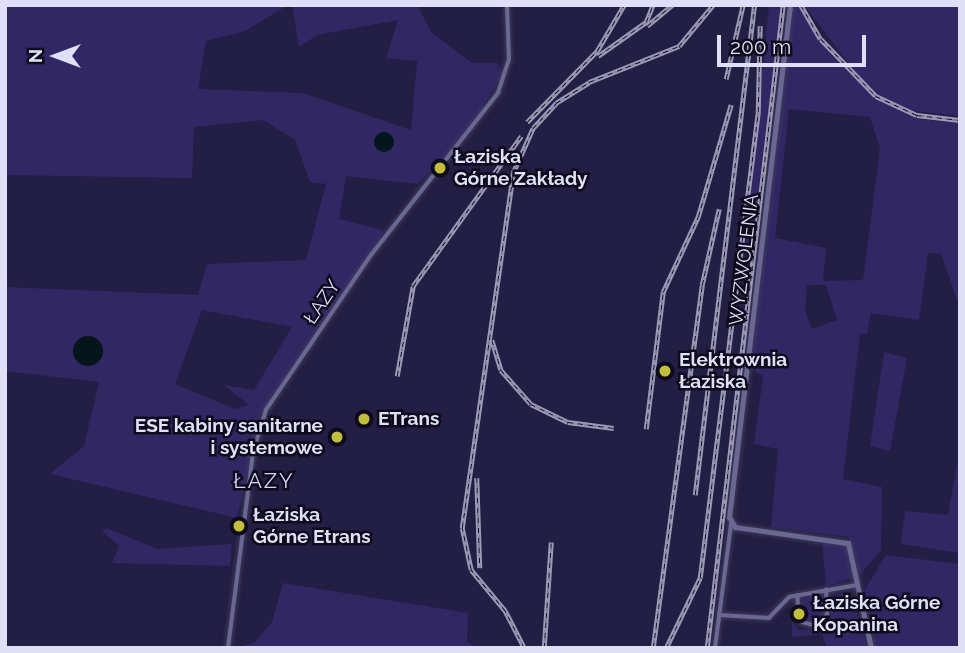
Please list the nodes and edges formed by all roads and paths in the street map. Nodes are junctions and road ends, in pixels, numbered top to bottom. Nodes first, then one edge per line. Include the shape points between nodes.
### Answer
1 (507, 5) edge
2 (790, 5) edge
3 (731, 524) junction
4 (857, 585) junction
5 (826, 590) junction
6 (798, 595) junction
7 (719, 615) junction
8 (228, 648) edge
9 (715, 648) edge
10 (871, 648) edge

1 - 8 street, ŁAZY via 509,60 498,93 371,255 266,410 252,462
2 - 3 street, WYZWOLENIA
3 - 4 street via 844,540
3 - 7 street
4 - 5 street
4 - 10 street
5 - 6 street
5 - 6 street via 827,615 817,626 799,621
6 - 7 street via 769,618
7 - 9 street

